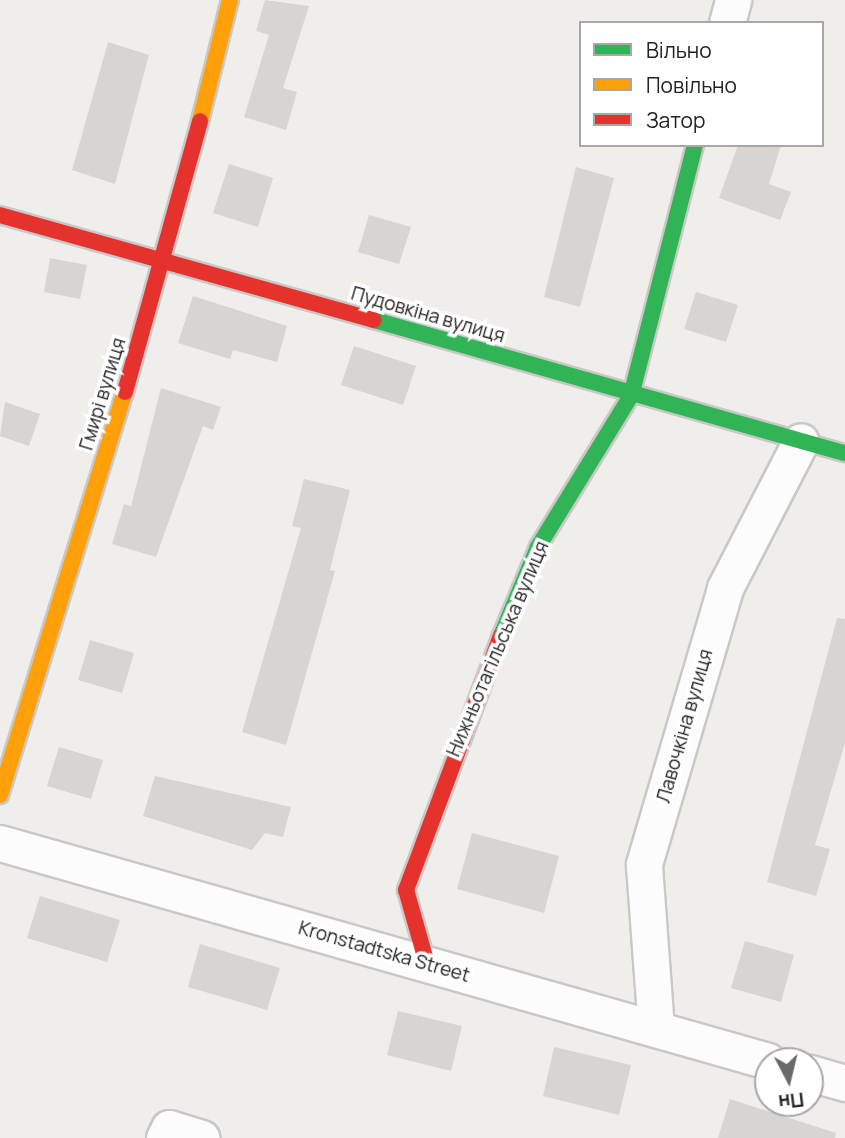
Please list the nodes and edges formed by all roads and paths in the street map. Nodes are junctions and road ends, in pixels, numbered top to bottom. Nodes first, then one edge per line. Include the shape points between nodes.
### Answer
1 (230, 0) edge
2 (733, 0) edge
3 (728, 21) edge
4 (694, 147) edge
5 (0, 215) edge
6 (166, 261) junction
7 (631, 396) junction
8 (801, 441) junction
9 (845, 453) edge
10 (0, 795) edge
11 (0, 843) edge
12 (426, 964) junction
13 (656, 1029) junction
14 (754, 1057) edge
15 (824, 1077) edge
16 (845, 1083) edge
17 (164, 1138) edge
18 (202, 1138) edge

1 - 6 street, Гмирі вулиця
2 - 3 street
4 - 7 street, Нижньотагільська вулиця
5 - 6 street, Пудовкіна вулиця
6 - 7 street, Пудовкіна вулиця
6 - 10 street, Гмирі вулиця
7 - 8 street, Пудовкіна вулиця
7 - 12 street, Нижньотагільська вулиця via 538,547 464,722 405,890
8 - 9 street, Пудовкіна вулиця
8 - 13 street, Лавочкіна вулиця via 725,588 644,864
11 - 12 street, Kronstadtska Street
12 - 13 street, Kronstadtska Street
13 - 14 street, Kronstadtska Street
15 - 16 street
17 - 18 street via 169,1128

